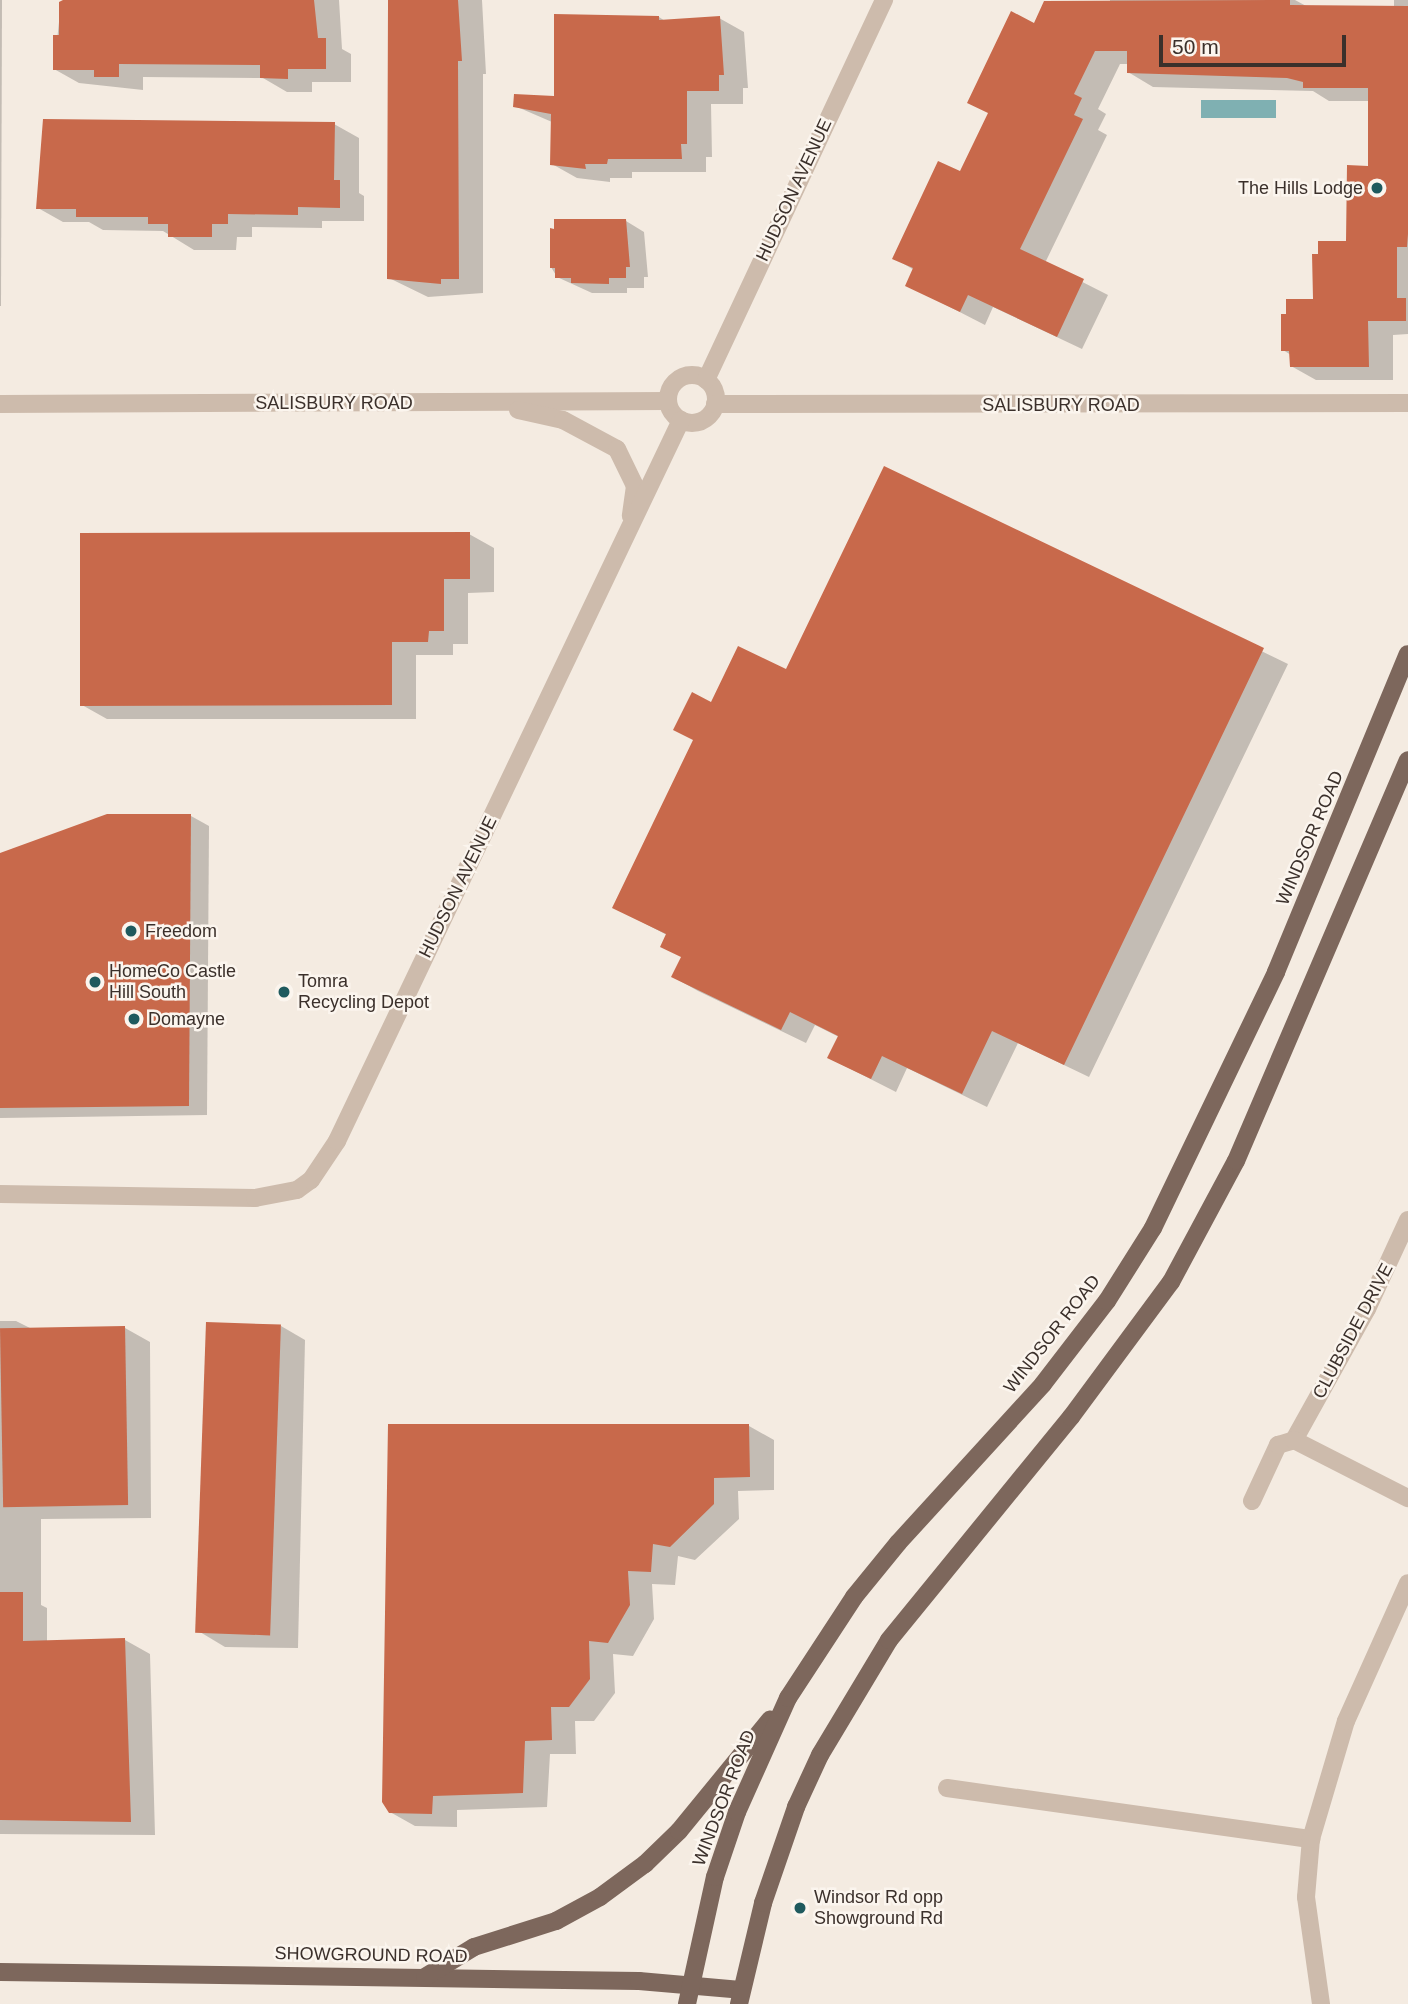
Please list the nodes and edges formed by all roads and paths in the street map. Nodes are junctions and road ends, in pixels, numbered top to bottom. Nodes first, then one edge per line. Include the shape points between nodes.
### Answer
1 (884, 0) edge
2 (706, 380) junction
3 (668, 401) junction
4 (484, 402) junction
5 (1408, 403) edge
6 (0, 404) edge
7 (715, 404) junction
8 (681, 420) junction
9 (629, 530) junction
10 (1408, 654) edge
11 (1408, 760) edge
12 (0, 1194) edge
13 (1408, 1220) edge
14 (1294, 1440) junction
15 (1408, 1498) edge
16 (1252, 1501) dead end
17 (1408, 1583) edge
18 (788, 1698) junction
19 (947, 1788) dead end
20 (1311, 1839) junction
21 (0, 1972) edge
22 (425, 1977) junction
23 (689, 1983) junction
24 (740, 1997) edge
25 (687, 2004) edge
26 (1321, 2004) edge

1 - 2 street, HUDSON AVENUE
2 - 3 street via 691,375 676,380
2 - 7 street via 714,391
3 - 4 street, SALISBURY ROAD
3 - 8 street
4 - 6 street, SALISBURY ROAD
4 - 9 street via 563,420 617,449 635,486
5 - 7 street, SALISBURY ROAD
7 - 8 street via 702,420
8 - 9 street, HUDSON AVENUE
9 - 12 street, HUDSON AVENUE via 337,1141 311,1180 297,1190 255,1198
10 - 18 main road, WINDSOR ROAD via 1270,984 1153,1228 1107,1301 1044,1384 854,1597
11 - 24 main road via 1236,1161 1171,1282 1072,1417 889,1640 820,1755 781,1850
13 - 14 street, CLUBSIDE DRIVE via 1367,1309
14 - 15 street
14 - 16 street, CLUBSIDE DRIVE via 1278,1445
17 - 20 street via 1346,1721
18 - 22 main road via 679,1831 645,1864 556,1921 474,1947
18 - 23 main road, WINDSOR ROAD via 737,1812
19 - 20 street
20 - 26 street via 1306,1897
21 - 22 main road, SHOWGROUND ROAD
22 - 23 main road, SHOWGROUND ROAD
23 - 24 main road, SHOWGROUND ROAD
23 - 25 main road, WINDSOR ROAD

